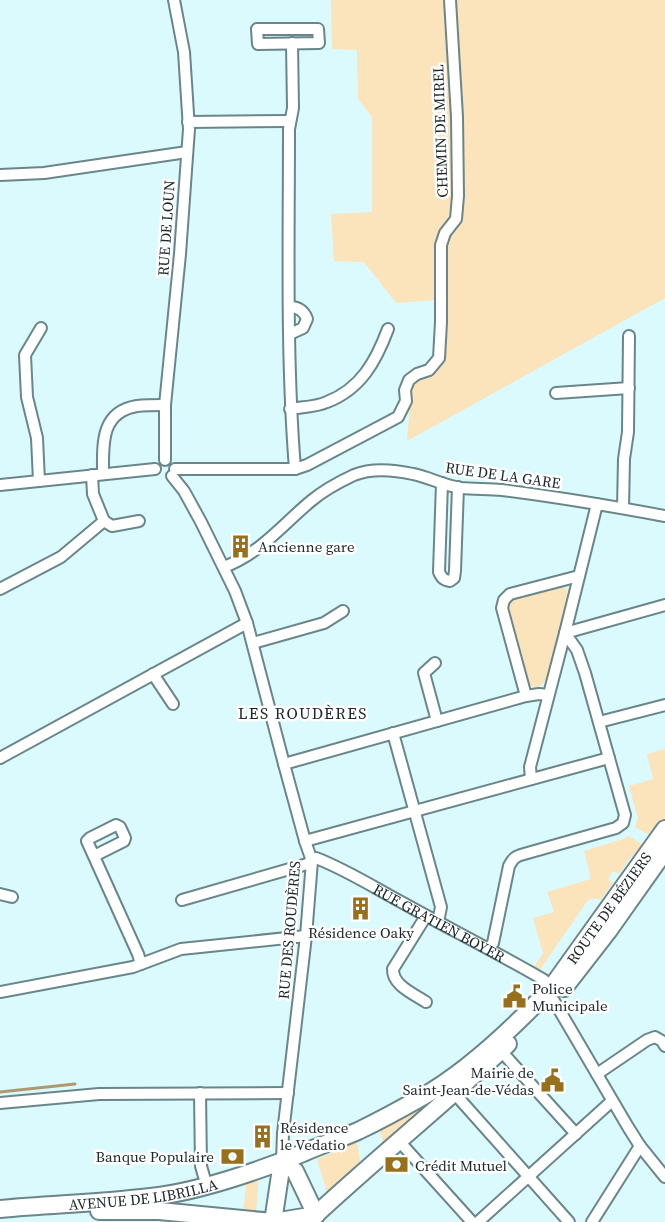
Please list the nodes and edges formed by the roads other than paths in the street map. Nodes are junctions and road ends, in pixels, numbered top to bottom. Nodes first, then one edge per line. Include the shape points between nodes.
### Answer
1 (174, 0) edge
2 (450, 0) edge
3 (292, 43) junction
4 (290, 121) junction
5 (188, 122) junction
6 (187, 152) junction
7 (0, 175) edge
8 (290, 307) junction
9 (41, 328) dead end
10 (388, 329) dead end
11 (290, 334) junction
12 (628, 336) dead end
13 (629, 388) junction
14 (556, 393) dead end
15 (165, 405) junction
16 (290, 409) junction
17 (165, 460) junction
18 (156, 469) junction
19 (295, 469) junction
20 (173, 472) junction
21 (103, 474) junction
22 (92, 476) junction
23 (39, 482) junction
24 (442, 483) junction
25 (0, 485) edge
26 (459, 488) junction
27 (597, 504) junction
28 (623, 508) junction
29 (665, 516) edge
30 (104, 521) junction
31 (139, 521) dead end
32 (224, 567) junction
33 (579, 576) junction
34 (0, 589) edge
35 (665, 605) edge
36 (343, 611) dead end
37 (247, 623) junction
38 (565, 633) junction
39 (253, 643) junction
40 (435, 663) dead end
41 (153, 674) junction
42 (548, 694) junction
43 (526, 696) junction
44 (173, 704) dead end
45 (665, 705) edge
46 (436, 721) junction
47 (599, 722) junction
48 (393, 733) junction
49 (0, 758) edge
50 (609, 758) junction
51 (284, 764) junction
52 (531, 779) junction
53 (415, 811) junction
54 (665, 829) edge
55 (305, 841) junction
56 (665, 851) edge
57 (94, 856) dead end
58 (312, 861) junction
59 (658, 869) edge
60 (0, 894) edge
61 (12, 897) dead end
62 (182, 900) dead end
63 (426, 916) junction
64 (438, 922) junction
65 (306, 936) junction
66 (489, 948) junction
67 (141, 964) junction
68 (0, 992) edge
69 (552, 995) junction
70 (426, 1002) dead end
71 (665, 1046) edge
72 (501, 1051) junction
73 (597, 1074) junction
74 (200, 1093) junction
75 (288, 1094) junction
76 (454, 1094) junction
77 (612, 1101) junction
78 (0, 1104) edge
79 (576, 1134) junction
80 (399, 1141) junction
81 (640, 1146) junction
82 (282, 1162) junction
83 (529, 1177) junction
84 (665, 1177) edge
85 (212, 1184) junction
86 (0, 1209) edge
87 (0, 1216) edge
88 (312, 1219) edge
89 (273, 1222) edge
90 (472, 1222) edge
91 (478, 1222) edge
92 (569, 1222) edge
93 (592, 1222) edge

1 - 5 street, RUE DE LOUN via 184,52
2 - 19 street, CHEMIN DE MIREL via 458,214 441,245 439,357 429,370 409,380 406,401 398,417
3 - 3 street via 318,43 318,29 257,30 258,44
3 - 4 street
4 - 5 street
4 - 8 street
5 - 6 street, RUE DE LOUN
6 - 7 street via 44,173
6 - 15 street, RUE DE LOUN
8 - 11 street
8 - 11 street via 302,310 308,320 303,328
9 - 23 street via 25,356 27,397 38,438
10 - 16 street via 376,359 357,384 326,403
11 - 16 street
12 - 13 street
13 - 14 street
13 - 28 street
15 - 17 street, RUE DE LOUN
15 - 21 street via 138,406 115,415 104,435
16 - 19 street
17 - 18 street
17 - 20 street via 172,462
18 - 20 street via 161,478 168,478
18 - 21 street
19 - 20 street
20 - 32 street, RUE DES ROUDÈRES
21 - 22 street
22 - 23 street
22 - 30 street via 93,494
23 - 25 street
24 - 26 street, RUE DE LA GARE
24 - 26 street via 439,572 450,581 455,571
24 - 32 street, RUE DE LA GARE via 395,471 357,474 324,491 269,540
26 - 27 street, RUE DE LA GARE
27 - 28 street, RUE DE LA GARE
27 - 33 street
28 - 29 street, RUE DE LA GARE
30 - 31 street via 112,526
30 - 34 street via 60,557
32 - 37 street, RUE DES ROUDÈRES
33 - 38 street
33 - 43 street via 510,594 504,600 502,608
35 - 38 street
36 - 39 street via 324,623
37 - 39 street, RUE DES ROUDÈRES
37 - 41 street
38 - 42 street
38 - 47 street via 577,650
39 - 51 street, RUE DES ROUDÈRES
40 - 46 street via 424,673
41 - 44 street
41 - 49 street
42 - 43 street
42 - 52 street via 530,767
43 - 46 street
45 - 47 street
46 - 48 street
47 - 50 street
48 - 51 street
48 - 53 street
50 - 52 street
50 - 66 street via 625,815 623,823 512,860
51 - 55 street, RUE DES ROUDÈRES
52 - 53 street
53 - 55 street
53 - 64 street via 441,907
54 - 69 main road, ROUTE DE BÉZIERS
55 - 58 street, RUE DES ROUDÈRES
56 - 59 main road, ROUTE DE BÉZIERS
57 - 67 street
58 - 62 street
58 - 63 street, RUE GRATIEN BOYER via 316,858 333,865
58 - 65 street, RUE DES ROUDÈRES
59 - 69 main road, ROUTE DE BÉZIERS
60 - 61 street
63 - 64 street, RUE GRATIEN BOYER
63 - 70 street via 393,969 396,981
64 - 66 street, RUE GRATIEN BOYER
65 - 67 street via 181,949
65 - 75 street, RUE DES ROUDÈRES
66 - 69 street, RUE GRATIEN BOYER via 539,976
67 - 68 street
69 - 72 main road
69 - 73 street
69 - 82 main road, AVENUE DE LIBRILLA via 423,1097 357,1131
71 - 73 street via 655,1037 647,1040
72 - 76 main road
72 - 79 street
73 - 77 street
74 - 75 street
74 - 78 street via 88,1094
74 - 85 street via 201,1166 205,1180
75 - 82 street, RUE DES ROUDÈRES
76 - 80 main road
76 - 83 street
77 - 79 street
77 - 81 street
79 - 83 street
80 - 88 main road
80 - 90 street
81 - 84 street
81 - 93 street
82 - 85 main road, AVENUE DE LIBRILLA
82 - 88 main road via 295,1171
82 - 89 main road
83 - 91 street
83 - 92 street
85 - 86 main road, AVENUE DE LIBRILLA via 160,1196
87 - 89 main road, AVENUE DE LIBRILLA via 159,1211
88 - 89 main road, AVENUE DE LIBRILLA

